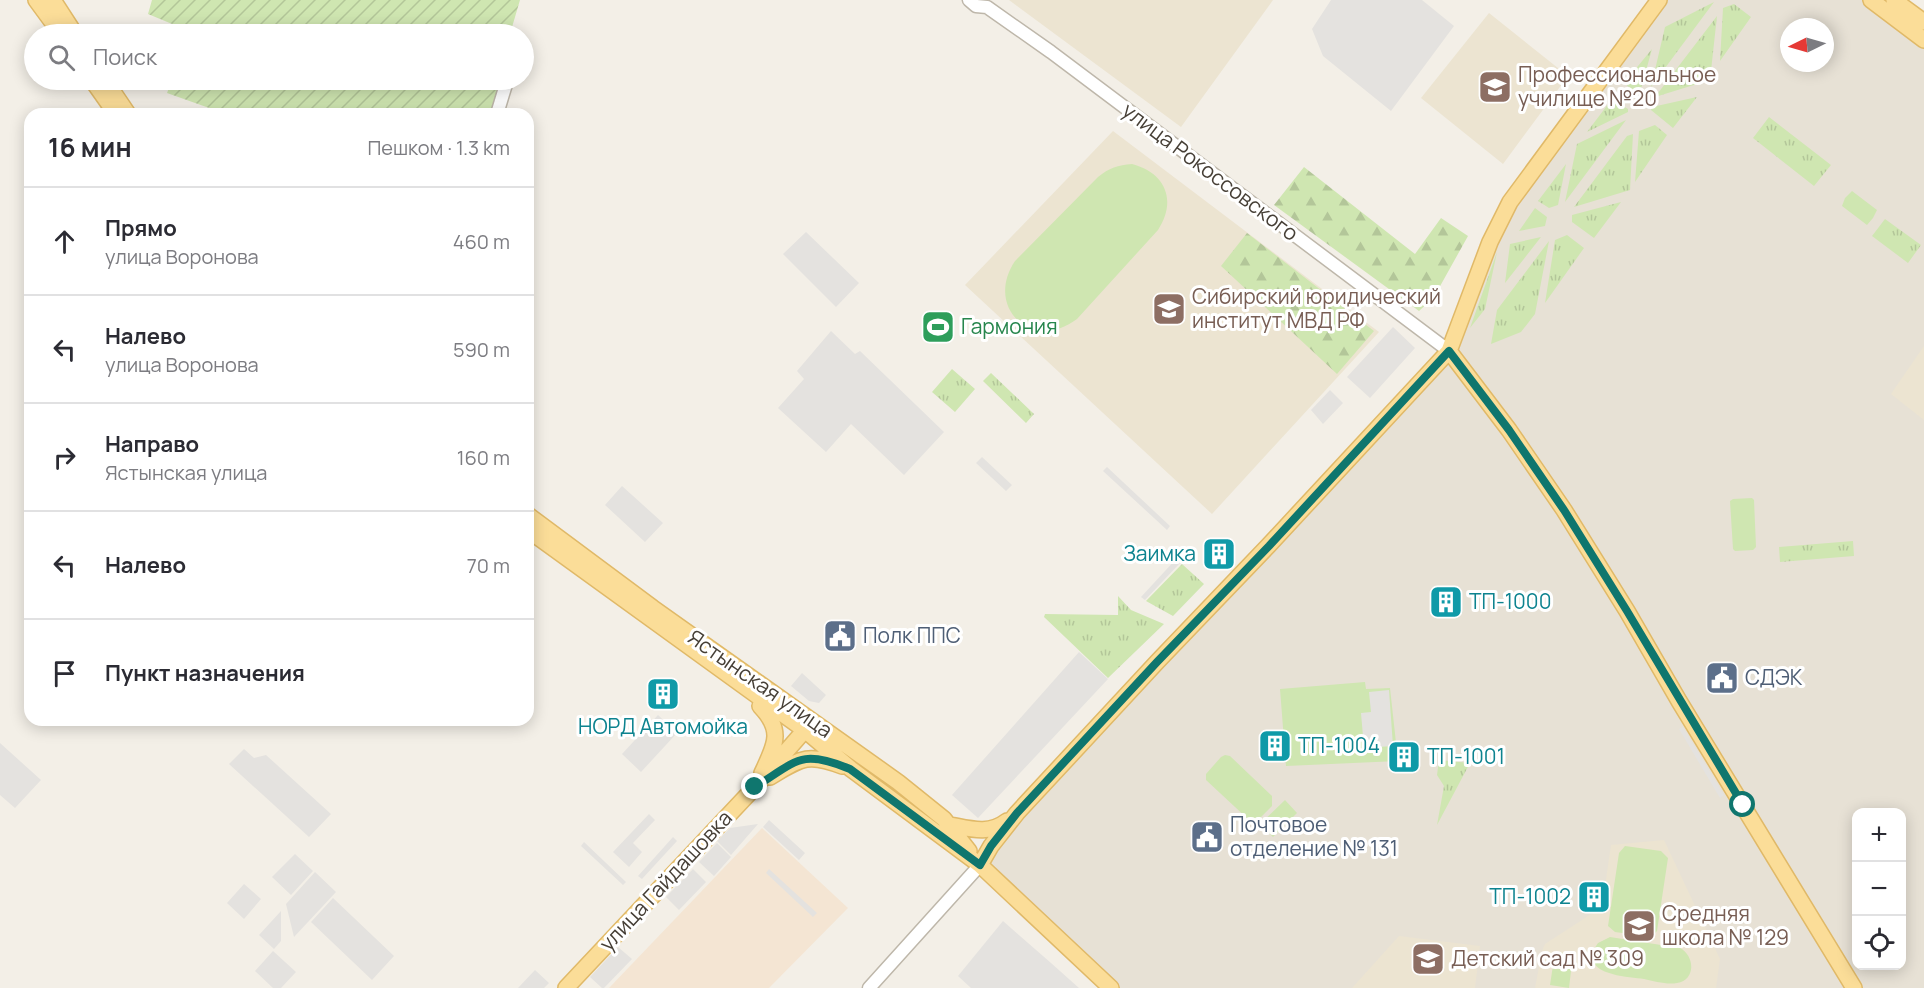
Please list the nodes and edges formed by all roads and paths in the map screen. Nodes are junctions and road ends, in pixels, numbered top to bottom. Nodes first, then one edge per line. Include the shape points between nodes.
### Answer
1 (36, 0) edge
2 (52, 0) edge
3 (969, 0) edge
4 (1659, 0) edge
5 (1871, 0) edge
6 (1894, 0) edge
7 (1924, 22) edge
8 (54, 24) edge
9 (68, 24) edge
10 (1924, 40) edge
11 (99, 90) edge
12 (112, 90) edge
13 (504, 90) edge
14 (112, 108) edge
15 (124, 108) edge
16 (499, 108) edge
17 (1449, 351) junction
18 (534, 519) edge
19 (534, 534) edge
20 (733, 679) junction
21 (809, 725) junction
22 (850, 769) junction
23 (755, 787) junction
24 (1017, 813) junction
25 (950, 825) junction
26 (980, 865) junction
27 (566, 988) edge
28 (869, 988) edge
29 (1111, 988) edge
30 (1854, 988) edge

1 - 8 main road
2 - 9 main road
3 - 17 street, улица Рокоссовского via 976,6 987,7 1051,52
4 - 17 main road via 1510,202 1490,242
5 - 10 main road
6 - 7 main road
11 - 14 main road
12 - 15 main road
13 - 16 street
17 - 24 main road
17 - 30 main road via 1564,510
18 - 21 main road, Ястынская улица
19 - 20 main road, Ястынская улица
20 - 21 main road, Ястынская улица
20 - 23 main road via 772,718 776,732
21 - 22 main road, Ястынская улица
21 - 23 main road, улица Гайдашовка
21 - 25 main road, Ястынская улица via 898,782
22 - 23 main road via 828,760 806,758
22 - 26 main road, Ястынская улица
23 - 27 main road, улица Гайдашовка
24 - 25 main road via 988,830
24 - 26 main road
25 - 26 main road, Ястынская улица
26 - 28 street
26 - 29 main road, Ястынская улица

